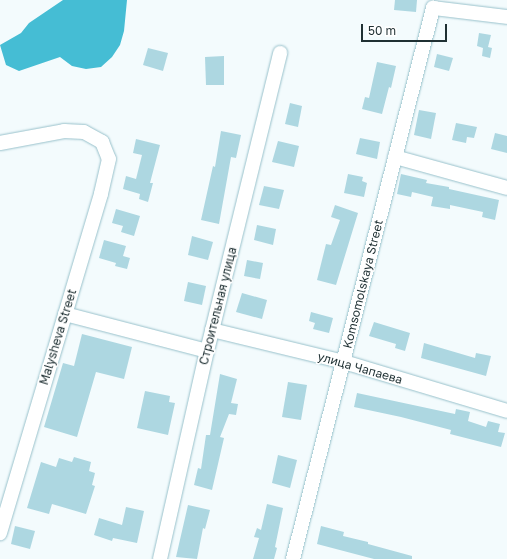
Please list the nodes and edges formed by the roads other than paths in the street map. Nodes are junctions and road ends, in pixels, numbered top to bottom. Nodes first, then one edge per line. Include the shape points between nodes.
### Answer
1 (507, 17) edge
2 (280, 53) dead end
3 (0, 143) edge
4 (395, 157) junction
5 (507, 188) edge
6 (65, 314) junction
7 (212, 330) junction
8 (207, 351) junction
9 (344, 362) junction
10 (507, 411) edge
11 (0, 533) edge
12 (160, 559) edge
13 (293, 559) edge

1 - 4 street, Komsomolskaya Street via 434,8
2 - 7 street, Строительная улица
3 - 6 street, Malysheva Street via 64,131 84,132 102,142 109,159
4 - 5 street
4 - 9 street, Komsomolskaya Street
6 - 8 street
6 - 11 street, Malysheva Street
7 - 8 street, Строительная улица
7 - 9 street, улица Чапаева
8 - 12 street, Строительная улица
9 - 10 street, улица Чапаева
9 - 13 street, Komsomolskaya Street

